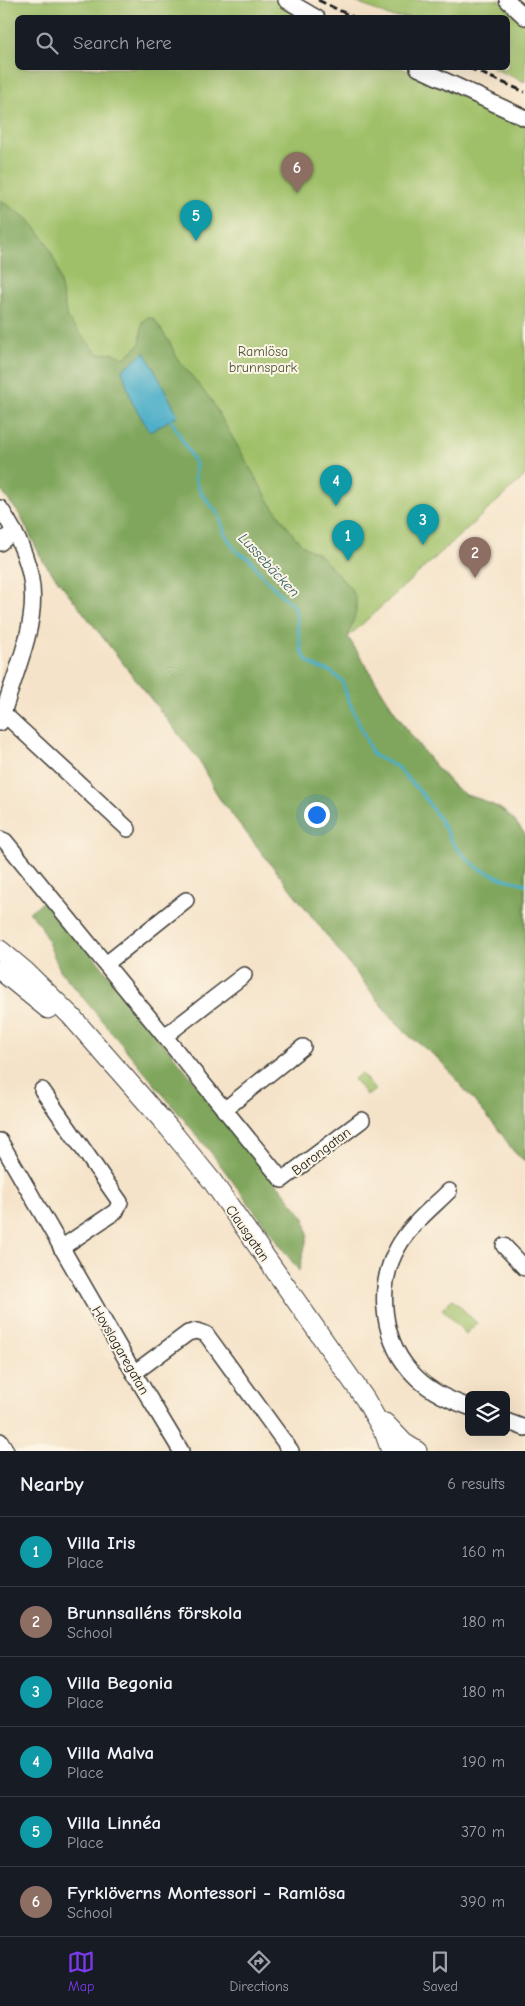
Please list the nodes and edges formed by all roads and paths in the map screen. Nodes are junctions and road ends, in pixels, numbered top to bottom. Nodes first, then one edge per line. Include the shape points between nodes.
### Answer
1 (286, 0) edge
2 (507, 0) edge
3 (312, 15) edge
4 (525, 17) edge
5 (422, 70) edge
6 (525, 118) edge
7 (0, 508) edge
8 (14, 531) junction
9 (0, 543) edge
10 (1, 718) edge
11 (128, 829) dead end
12 (0, 839) edge
13 (186, 900) dead end
14 (0, 950) edge
15 (106, 964) junction
16 (0, 970) edge
17 (244, 975) dead end
18 (165, 1036) junction
19 (303, 1047) dead end
20 (123, 1073) junction
21 (42, 1090) dead end
22 (224, 1110) junction
23 (362, 1120) dead end
24 (0, 1141) edge
25 (449, 1191) dead end
26 (504, 1246) dead end
27 (62, 1248) junction
28 (525, 1268) edge
29 (134, 1373) junction
30 (365, 1399) junction
31 (465, 1405) edge
32 (510, 1422) edge
33 (525, 1428) edge
34 (0, 1440) edge
35 (6, 1451) edge
36 (181, 1451) edge
37 (291, 1451) edge
38 (391, 1451) edge
39 (417, 1451) edge

1 - 3 street
2 - 4 street
5 - 6 street
7 - 8 street
8 - 9 street
8 - 10 street via 30,568 32,615 29,635
10 - 11 street
12 - 15 street, Barongatan via 5,841
13 - 15 street
14 - 20 main road, Clausgatan via 71,1016
15 - 18 street, Barongatan
16 - 20 main road, Clausgatan
17 - 18 street
18 - 22 street, Barongatan
19 - 22 street
20 - 30 main road, Clausgatan via 212,1181
21 - 27 street via 120,1202 116,1211
22 - 23 street, Barongatan via 282,1180
24 - 27 street, Hovslagaregatan
25 - 31 street via 410,1230 397,1248 384,1287 384,1302 392,1340 405,1365 428,1388
26 - 28 street
27 - 29 street, Hovslagaregatan
29 - 36 street, Hovslagaregatan
29 - 37 street via 188,1333 198,1331 206,1334
30 - 38 main road, Clausgatan
30 - 39 main road, Clausgatan via 395,1434
32 - 33 street
34 - 35 street

